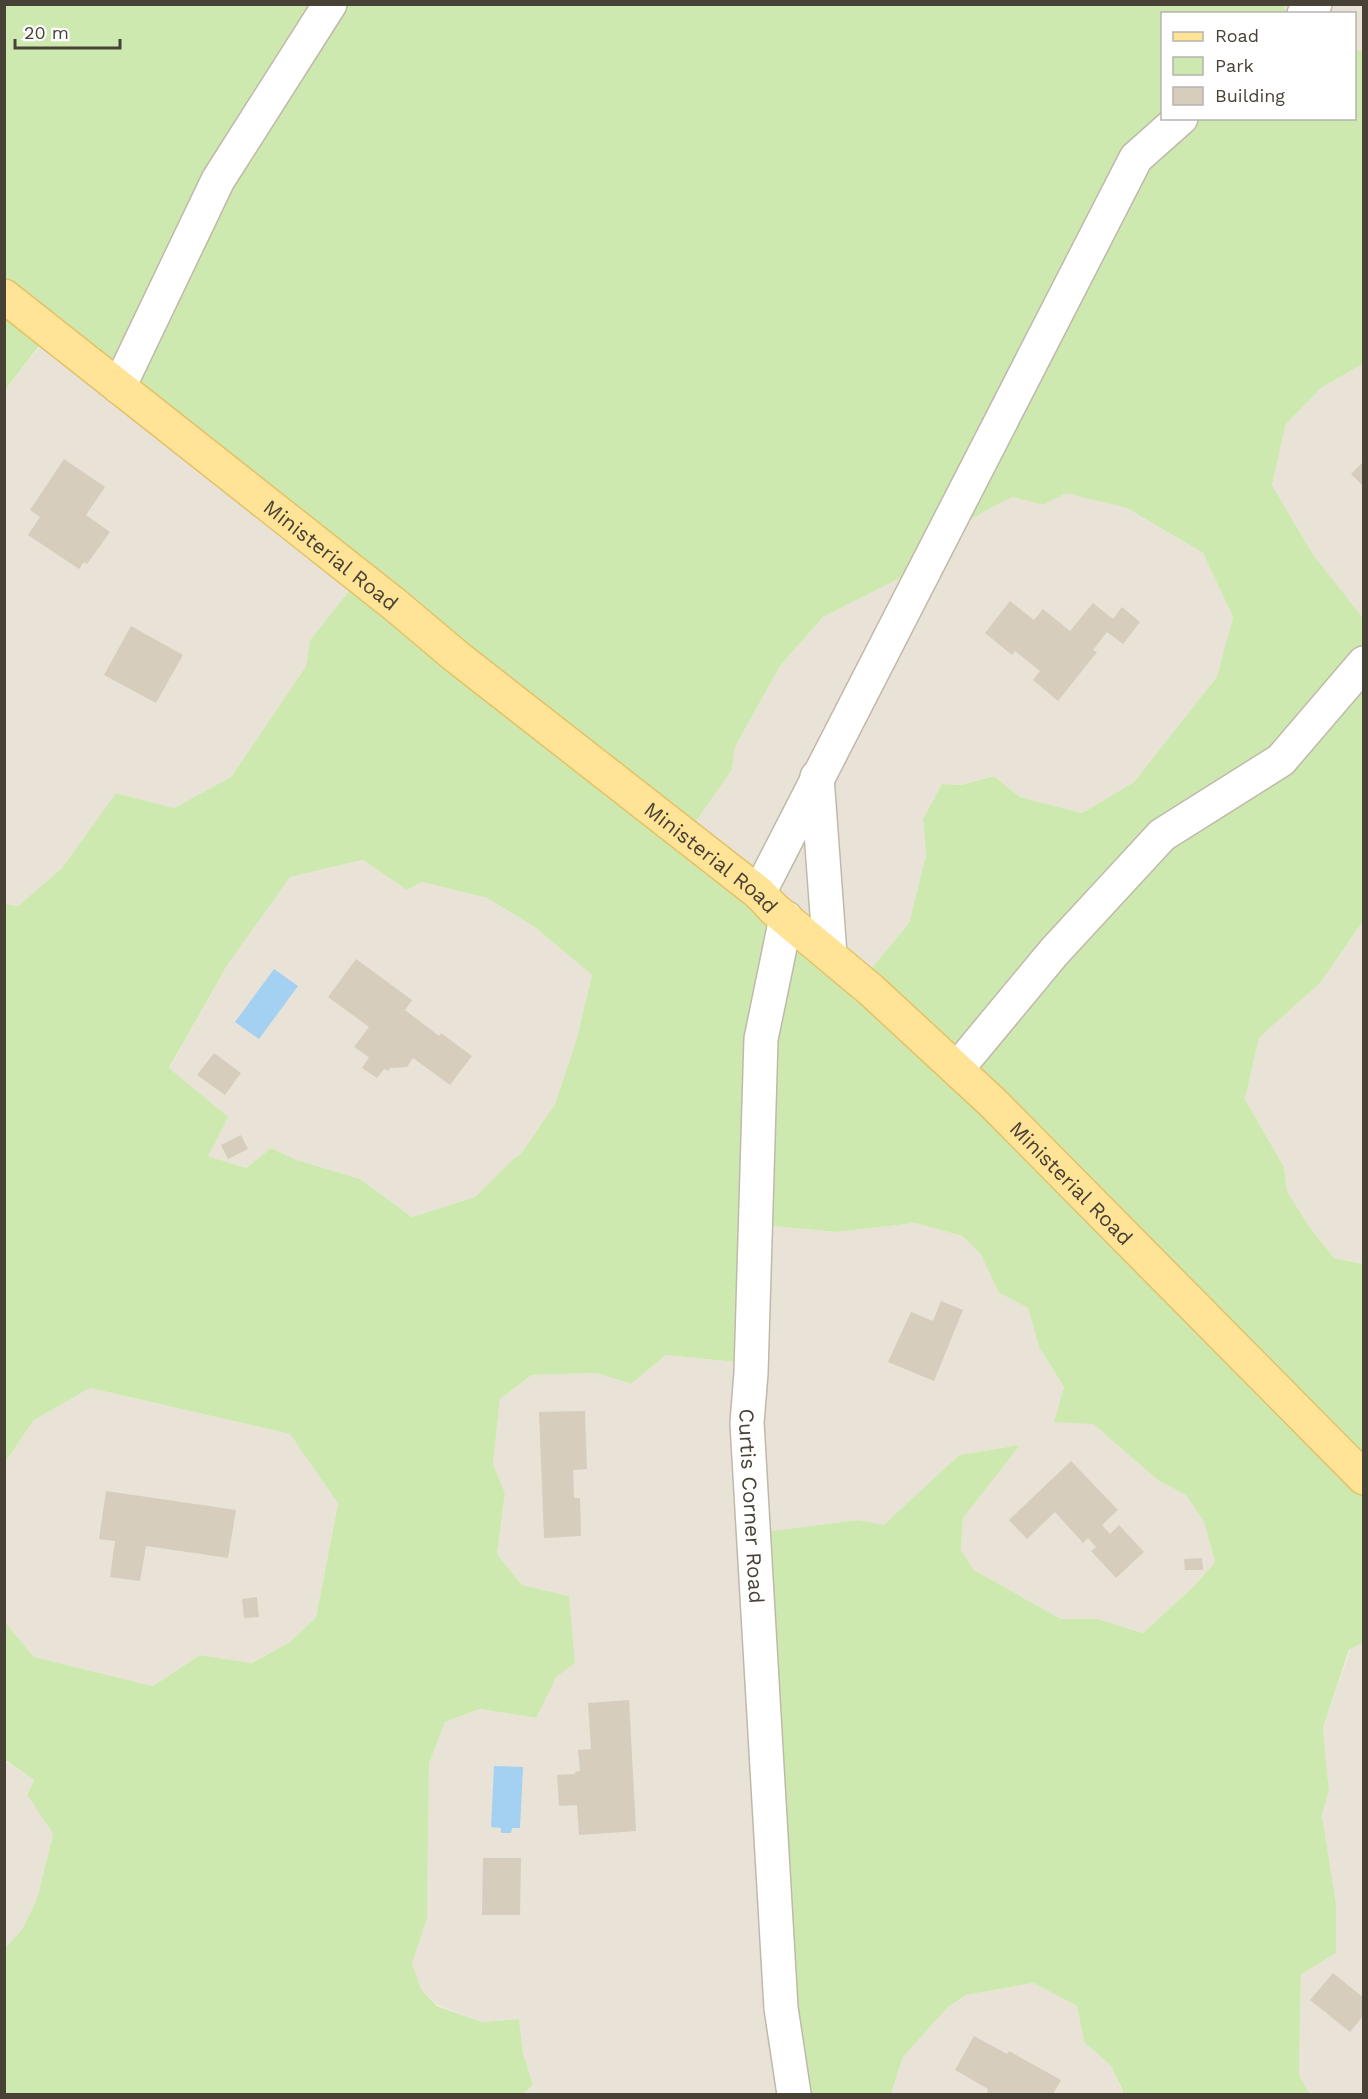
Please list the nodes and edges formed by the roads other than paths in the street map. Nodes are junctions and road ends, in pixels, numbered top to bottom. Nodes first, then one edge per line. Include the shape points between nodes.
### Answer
1 (330, 4) edge
2 (1179, 120) edge
3 (4, 296) edge
4 (119, 387) junction
5 (1364, 663) edge
6 (817, 777) junction
7 (759, 893) junction
8 (786, 918) junction
9 (830, 956) junction
10 (957, 1069) junction
11 (1364, 1478) edge
12 (794, 2094) edge

1 - 4 street via 218,180
2 - 6 street via 1136,158
3 - 4 main road, Ministerial Road
4 - 7 main road, Ministerial Road
5 - 10 street via 1281,760 1162,835 1054,952
6 - 7 street
6 - 9 street
7 - 8 main road, Ministerial Road
8 - 9 main road, Ministerial Road
8 - 12 street, Curtis Corner Road via 761,1039 747,1423 781,2008
9 - 10 main road, Ministerial Road
10 - 11 main road, Ministerial Road

